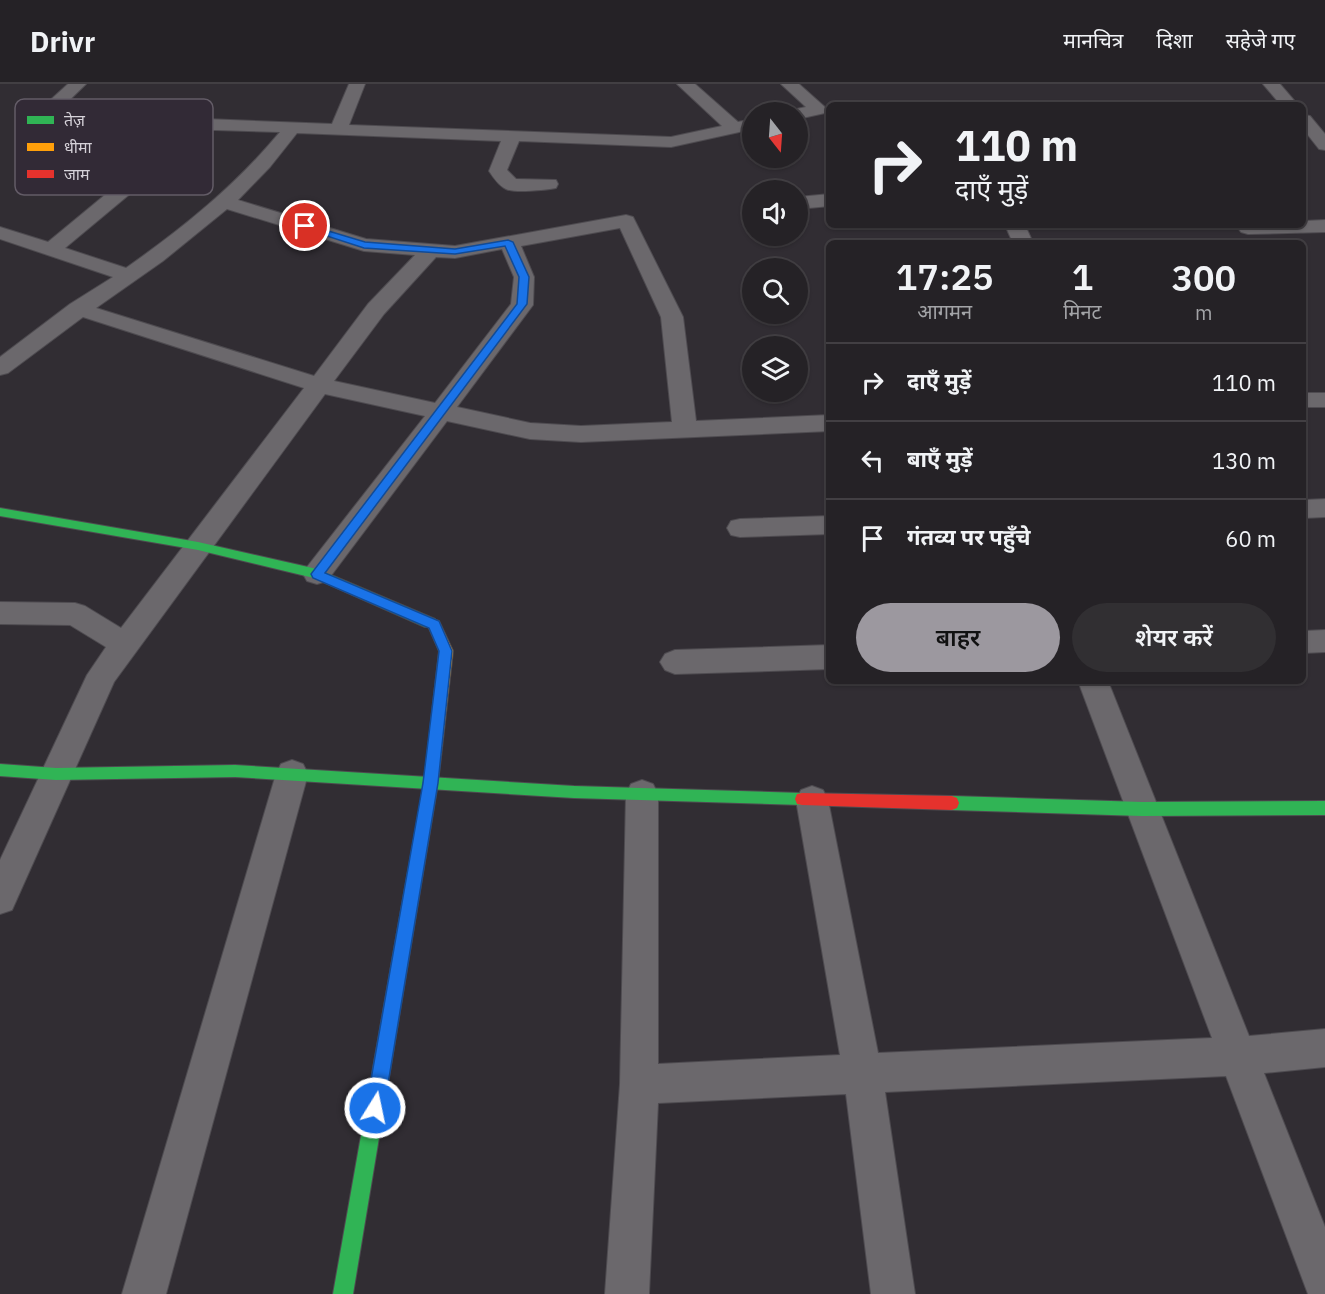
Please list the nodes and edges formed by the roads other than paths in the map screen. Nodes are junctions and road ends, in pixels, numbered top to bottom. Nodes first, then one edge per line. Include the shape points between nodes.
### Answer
1 (78, 84) edge
2 (357, 84) edge
3 (686, 84) edge
4 (789, 84) edge
5 (1271, 84) edge
6 (62, 99) edge
7 (1287, 102) edge
8 (808, 112) edge
9 (1306, 122) edge
10 (213, 125) edge
11 (742, 126) edge
12 (293, 128) junction
13 (735, 128) junction
14 (338, 130) junction
15 (512, 136) junction
16 (1306, 145) edge
17 (1325, 145) edge
18 (549, 184) dead end
19 (117, 195) edge
20 (826, 200) edge
21 (226, 202) junction
22 (808, 202) edge
23 (1306, 226) edge
24 (1325, 226) edge
25 (0, 233) edge
26 (508, 242) junction
27 (51, 250) junction
28 (431, 250) junction
29 (128, 275) junction
30 (78, 309) junction
31 (0, 368) edge
32 (319, 385) junction
33 (1306, 400) edge
34 (1325, 400) edge
35 (439, 412) junction
36 (826, 423) edge
37 (685, 429) junction
38 (1325, 508) edge
39 (1306, 509) edge
40 (0, 512) edge
41 (826, 525) edge
42 (740, 528) dead end
43 (198, 546) junction
44 (317, 574) junction
45 (0, 613) edge
46 (1325, 641) edge
47 (1306, 642) edge
48 (124, 645) junction
49 (826, 657) edge
50 (675, 662) dead end
51 (1094, 684) edge
52 (0, 770) edge
53 (56, 774) junction
54 (292, 774) junction
55 (431, 783) junction
56 (642, 794) junction
57 (813, 800) junction
58 (1325, 808) edge
59 (1142, 809) junction
60 (0, 897) edge
61 (1325, 1048) edge
62 (1238, 1056) junction
63 (863, 1074) junction
64 (639, 1084) junction
65 (1325, 1282) edge
66 (144, 1294) edge
67 (343, 1294) edge
68 (627, 1294) edge
69 (893, 1294) edge

1 - 6 street
2 - 14 street
3 - 13 street
4 - 8 street via 819,109
5 - 7 street
9 - 17 street
10 - 12 street
11 - 13 street
12 - 14 street
12 - 21 street via 272,157
13 - 15 street via 671,142
14 - 15 street
15 - 18 street via 498,171 511,185
16 - 17 street
19 - 27 street
20 - 22 street
21 - 28 street via 364,245
21 - 29 street
23 - 24 street
25 - 27 street
26 - 28 street via 455,252
26 - 35 street via 524,277 522,304
26 - 37 street via 626,221 672,317
27 - 29 street
28 - 32 street via 376,309
29 - 30 street
30 - 31 street
30 - 32 street
32 - 35 street
32 - 43 street
33 - 34 street
35 - 37 street via 530,431 581,434
35 - 44 street
36 - 37 street
38 - 39 street
40 - 43 street
41 - 42 street
43 - 44 street
43 - 48 street
44 - 55 street via 434,625 446,651
45 - 48 street via 75,614
46 - 47 street
48 - 53 street via 102,675
49 - 50 street
51 - 59 street
52 - 53 street
53 - 54 street
53 - 60 street
54 - 55 street
54 - 66 street
55 - 56 street
55 - 67 street
56 - 57 street
56 - 64 street
57 - 59 street
57 - 63 street
58 - 59 street
59 - 62 street
61 - 62 street
62 - 63 street
62 - 65 street
63 - 64 street
63 - 69 street
64 - 68 street

